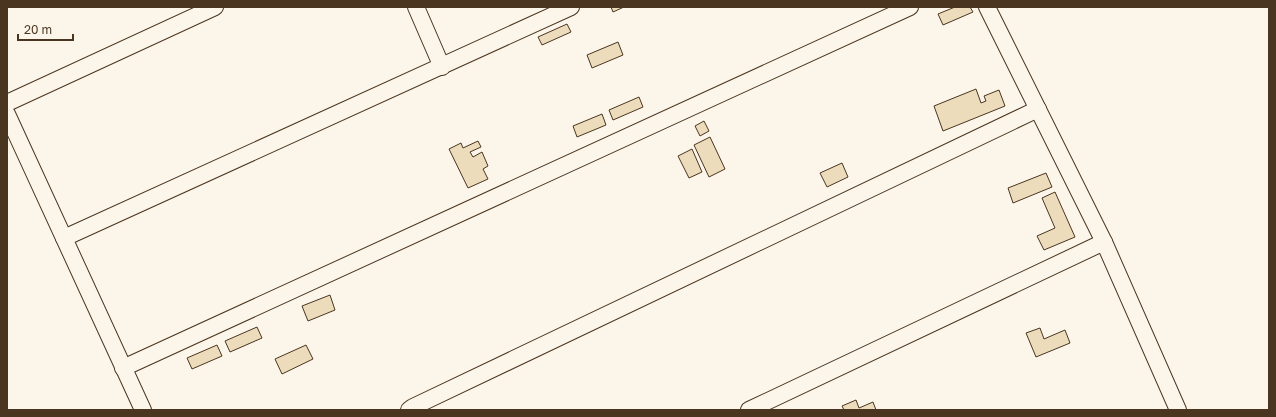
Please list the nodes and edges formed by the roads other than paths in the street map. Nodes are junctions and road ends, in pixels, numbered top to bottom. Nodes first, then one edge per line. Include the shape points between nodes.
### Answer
1 (215, 7) edge
2 (416, 7) edge
3 (571, 7) edge
4 (910, 7) edge
5 (987, 7) edge
6 (442, 66) junction
7 (7, 103) edge
8 (1038, 109) junction
9 (7, 114) edge
10 (64, 238) junction
11 (1104, 242) junction
12 (124, 368) junction
13 (143, 410) edge
14 (409, 410) edge
15 (749, 410) edge
16 (1178, 410) edge

1 - 7 street
2 - 6 street
3 - 6 street
4 - 12 street
5 - 8 street
6 - 10 street
8 - 11 street
8 - 14 street
9 - 10 street
10 - 12 street
11 - 15 street
11 - 16 street
12 - 13 street

